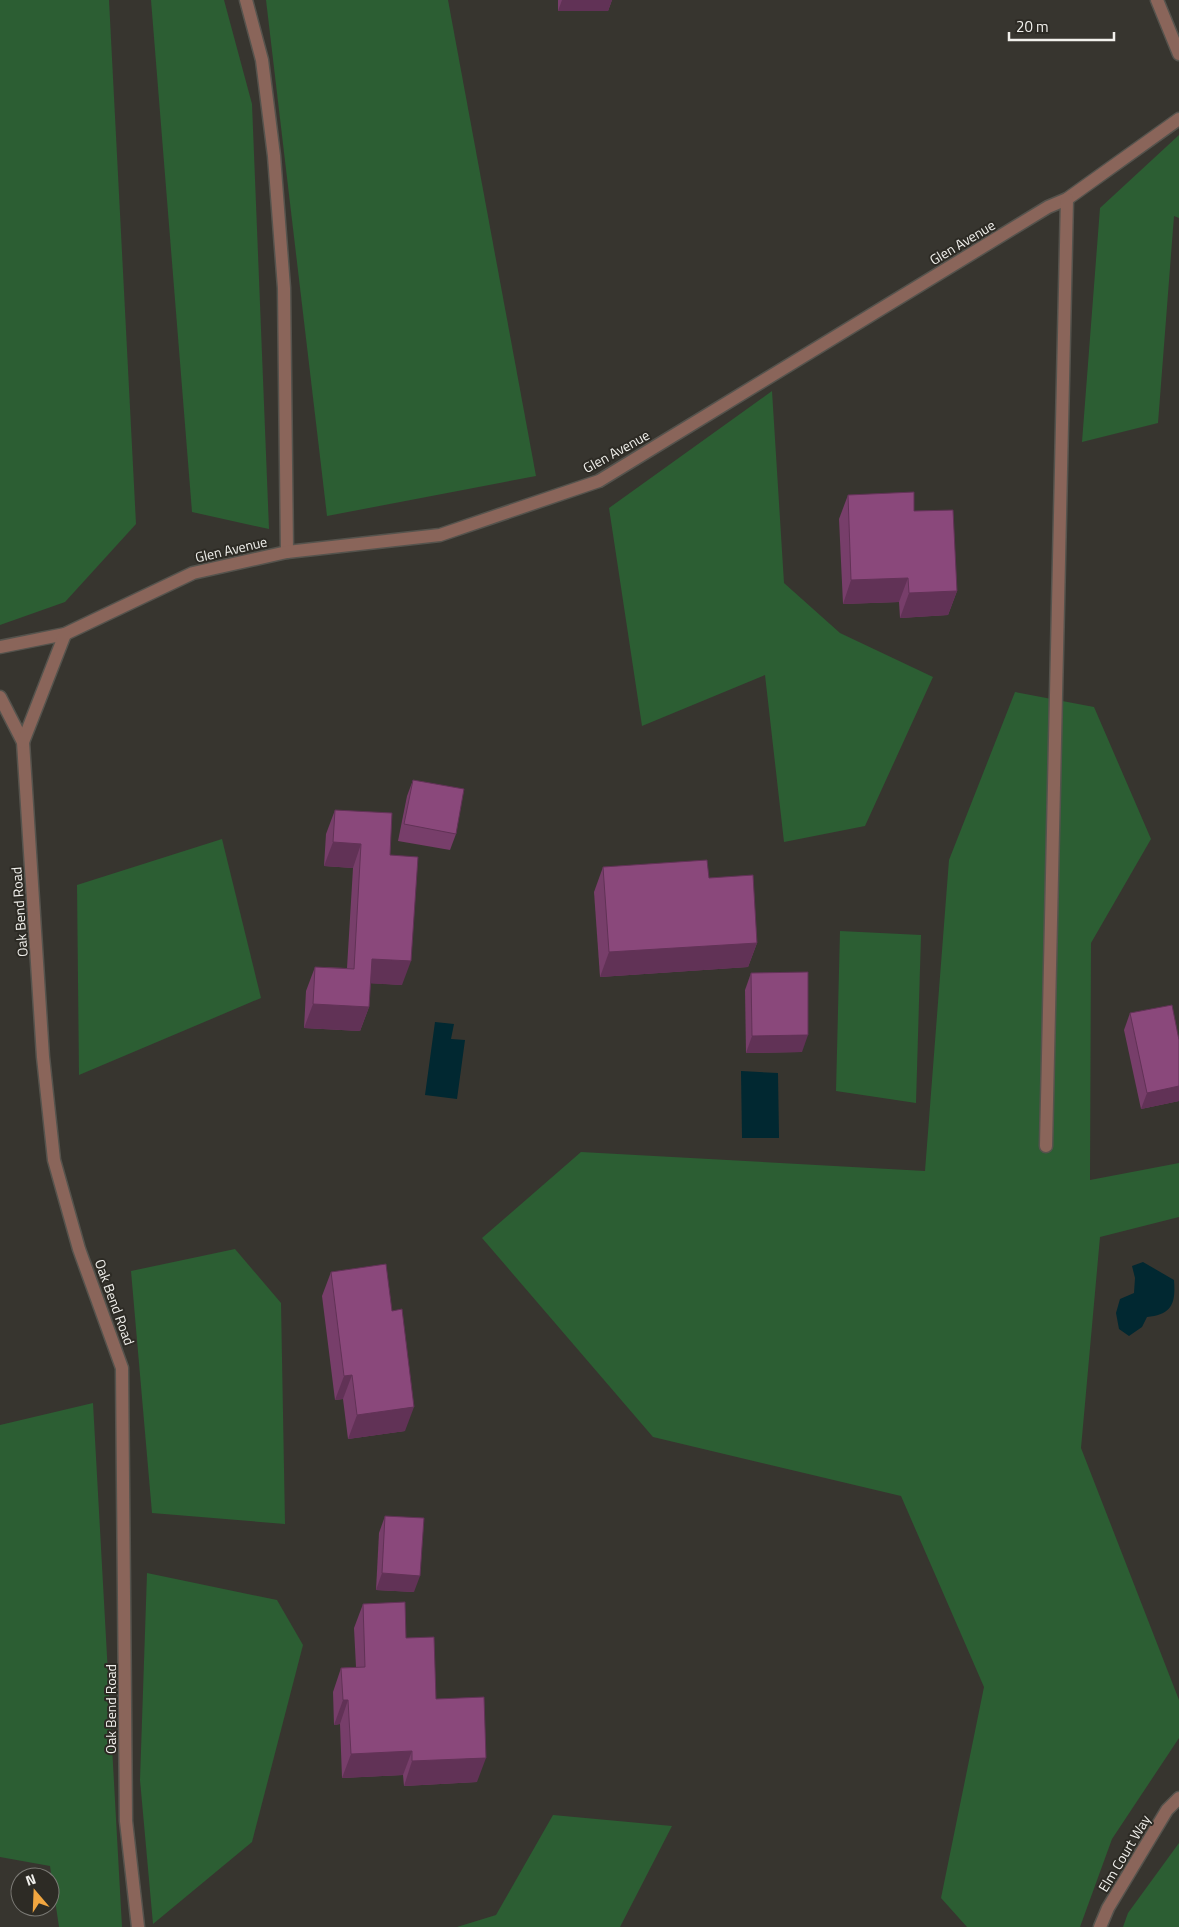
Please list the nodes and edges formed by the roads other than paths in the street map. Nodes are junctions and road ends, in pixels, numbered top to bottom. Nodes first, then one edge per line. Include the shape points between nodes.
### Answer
1 (246, 0) edge
2 (1157, 0) edge
3 (1179, 54) edge
4 (1179, 119) edge
5 (1067, 199) junction
6 (287, 552) junction
7 (65, 634) junction
8 (0, 647) edge
9 (0, 697) edge
10 (23, 742) junction
11 (1046, 1146) dead end
12 (1179, 1798) edge
13 (138, 1927) edge
14 (1100, 1927) edge

1 - 6 street via 262,60 274,156 284,288
2 - 3 street
4 - 5 street, Glen Avenue
5 - 6 street, Glen Avenue via 1048,207 599,481 440,535
5 - 11 street
6 - 7 street, Glen Avenue via 193,573
7 - 8 street, Glen Avenue
7 - 10 street
9 - 10 street, Oak Bend Road
10 - 13 street, Oak Bend Road via 43,1057 54,1160 79,1249 122,1368 126,1822
12 - 14 street, Elm Court Way via 1162,1818

